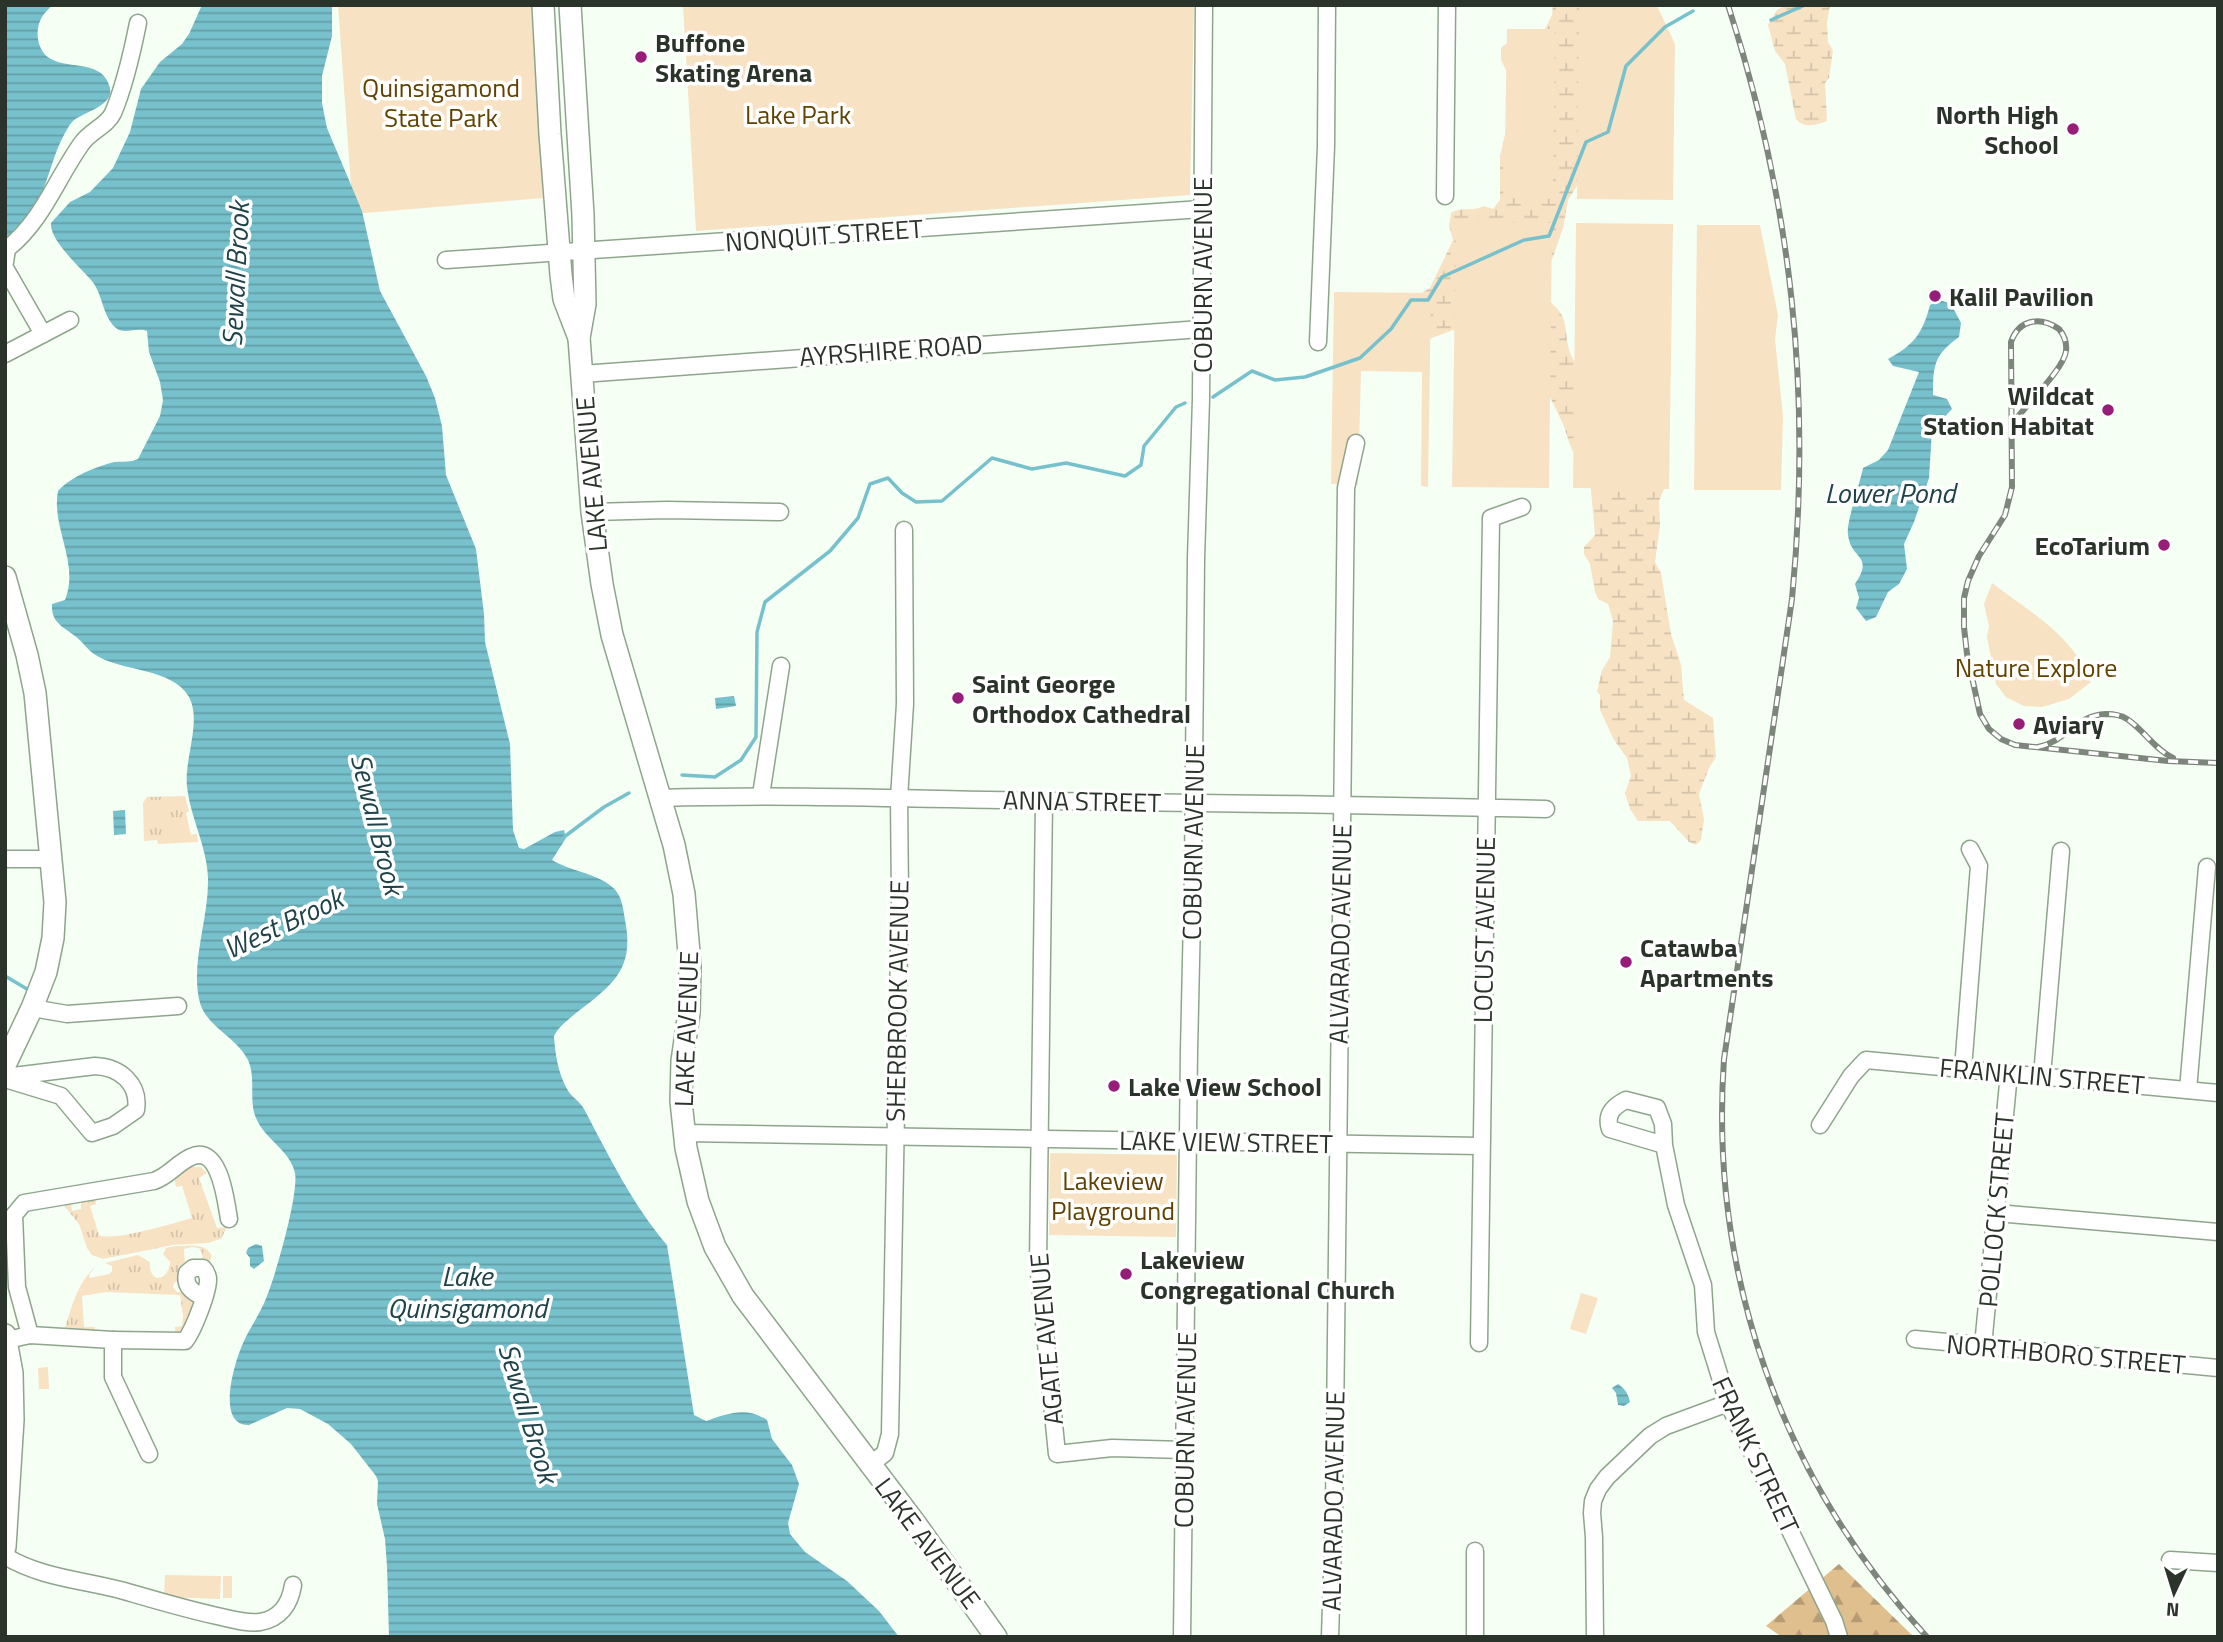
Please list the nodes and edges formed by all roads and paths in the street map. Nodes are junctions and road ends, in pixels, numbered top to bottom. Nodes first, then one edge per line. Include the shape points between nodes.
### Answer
1 (543, 5) edge
2 (570, 5) edge
3 (1204, 5) edge
4 (1327, 5) edge
5 (1447, 5) edge
6 (138, 23) dead end
7 (1445, 196) dead end
8 (1202, 209) junction
9 (583, 251) junction
10 (560, 252) junction
11 (446, 260) dead end
12 (5, 262) edge
13 (5, 268) edge
14 (70, 320) dead end
15 (1201, 329) junction
16 (43, 334) junction
17 (579, 338) junction
18 (1318, 342) dead end
19 (5, 354) edge
20 (582, 374) junction
21 (1356, 443) dead end
22 (1522, 508) dead end
23 (592, 512) junction
24 (780, 512) dead end
25 (904, 530) dead end
26 (5, 576) edge
27 (10, 619) edge
28 (781, 666) dead end
29 (761, 795) junction
30 (660, 798) junction
31 (899, 798) junction
32 (1045, 801) junction
33 (1194, 803) junction
34 (1341, 804) junction
35 (1487, 808) junction
36 (1546, 809) dead end
37 (1970, 849) dead end
38 (2062, 851) dead end
39 (5, 859) edge
40 (52, 859) junction
41 (2207, 867) dead end
42 (178, 1006) dead end
43 (32, 1008) junction
44 (7, 1053) edge
45 (1963, 1069) junction
46 (2009, 1073) junction
47 (2042, 1076) junction
48 (5, 1078) edge
49 (2188, 1090) junction
50 (2218, 1093) edge
51 (1820, 1125) dead end
52 (684, 1133) junction
53 (894, 1136) junction
54 (1039, 1138) junction
55 (1189, 1141) junction
56 (1337, 1144) junction
57 (1481, 1146) junction
58 (1664, 1146) dead end
59 (1997, 1213) junction
60 (229, 1219) dead end
61 (2218, 1232) edge
62 (203, 1297) dead end
63 (30, 1335) junction
64 (6, 1338) edge
65 (113, 1339) junction
66 (1915, 1339) dead end
67 (1479, 1343) dead end
68 (1983, 1346) junction
69 (2218, 1368) edge
70 (1728, 1403) junction
71 (9, 1409) edge
72 (1184, 1450) junction
73 (149, 1454) dead end
74 (870, 1465) junction
75 (5, 1547) edge
76 (1475, 1551) dead end
77 (5, 1556) edge
78 (2170, 1559) dead end
79 (2218, 1563) edge
80 (293, 1585) dead end
81 (996, 1637) edge
82 (1182, 1637) edge
83 (1330, 1637) edge
84 (1475, 1637) edge
85 (1595, 1637) edge
86 (1839, 1637) edge

1 - 10 main road, LAKE AVENUE
2 - 9 main road, LAKE AVENUE
3 - 8 street, COBURN AVENUE
4 - 18 street
5 - 7 street
6 - 12 street via 112,116 80,145 53,193 21,238 7,249
8 - 9 street, NONQUIT STREET
8 - 15 street, COBURN AVENUE
9 - 10 street, NONQUIT STREET
9 - 17 main road, LAKE AVENUE via 585,304
10 - 11 street, NONQUIT STREET
10 - 17 main road, LAKE AVENUE via 564,299
13 - 16 street
14 - 16 street
15 - 20 street, AYRSHIRE ROAD
15 - 33 street, COBURN AVENUE
16 - 19 street
17 - 20 main road, LAKE AVENUE
20 - 23 main road, LAKE AVENUE
21 - 34 street, ALVARADO AVENUE via 1346,488
22 - 35 street, LOCUST AVENUE via 1491,518
23 - 24 street
23 - 30 main road, LAKE AVENUE via 612,635
25 - 31 street, SHERBROOK AVENUE via 905,704
26 - 27 main road
27 - 40 main road via 27,655 34,694
28 - 29 street
29 - 30 street, ANNA STREET
29 - 31 street, ANNA STREET
30 - 52 main road, LAKE AVENUE via 681,877 688,930 689,1013 681,1084
31 - 32 street, ANNA STREET
31 - 53 street, SHERBROOK AVENUE
32 - 33 street, ANNA STREET
32 - 54 street, AGATE AVENUE
33 - 34 street, ANNA STREET
33 - 55 street, COBURN AVENUE
34 - 35 street, ANNA STREET
34 - 56 street, ALVARADO AVENUE
35 - 36 street, ANNA STREET
35 - 57 street, LOCUST AVENUE
37 - 45 street via 1979,866
38 - 47 street
39 - 40 street
40 - 43 main road via 52,948
41 - 49 street
42 - 43 street via 67,1014
43 - 44 main road
45 - 46 street, FRANKLIN STREET
45 - 51 street, FRANKLIN STREET via 1866,1060
46 - 47 street, FRANKLIN STREET
46 - 59 street, POLLOCK STREET
47 - 49 street, FRANKLIN STREET
48 - 48 street via 100,1066 133,1087 136,1110 113,1126 92,1133 61,1097
49 - 50 street, FRANKLIN STREET
52 - 53 street
52 - 74 main road, LAKE AVENUE via 700,1208 723,1264
53 - 54 street, LAKE VIEW STREET
53 - 74 street, SHERBROOK AVENUE via 890,1434 885,1453
54 - 55 street, LAKE VIEW STREET
54 - 72 street, AGATE AVENUE via 1038,1263 1056,1454 1112,1448
55 - 56 street, LAKE VIEW STREET
55 - 72 street, COBURN AVENUE
56 - 57 street, LAKE VIEW STREET
56 - 83 street, ALVARADO AVENUE
57 - 67 street, LOCUST AVENUE
58 - 70 street, FRANK STREET via 1676,1205 1703,1285 1706,1332
59 - 61 street
59 - 68 street, POLLOCK STREET
60 - 63 street via 218,1170 201,1155 190,1157 154,1181 24,1203 14,1215 14,1242 19,1300
62 - 65 street via 184,1341
63 - 64 street
63 - 65 street
64 - 71 main road via 12,1373
65 - 73 street via 113,1377
66 - 68 street, NORTHBORO STREET
68 - 69 street, NORTHBORO STREET
70 - 85 street via 1650,1436 1598,1489 1592,1513
70 - 86 street, FRANK STREET
71 - 75 main road
72 - 82 street, COBURN AVENUE
74 - 81 main road, LAKE AVENUE
76 - 84 street
77 - 80 street via 56,1576 252,1622 281,1612
78 - 79 street

